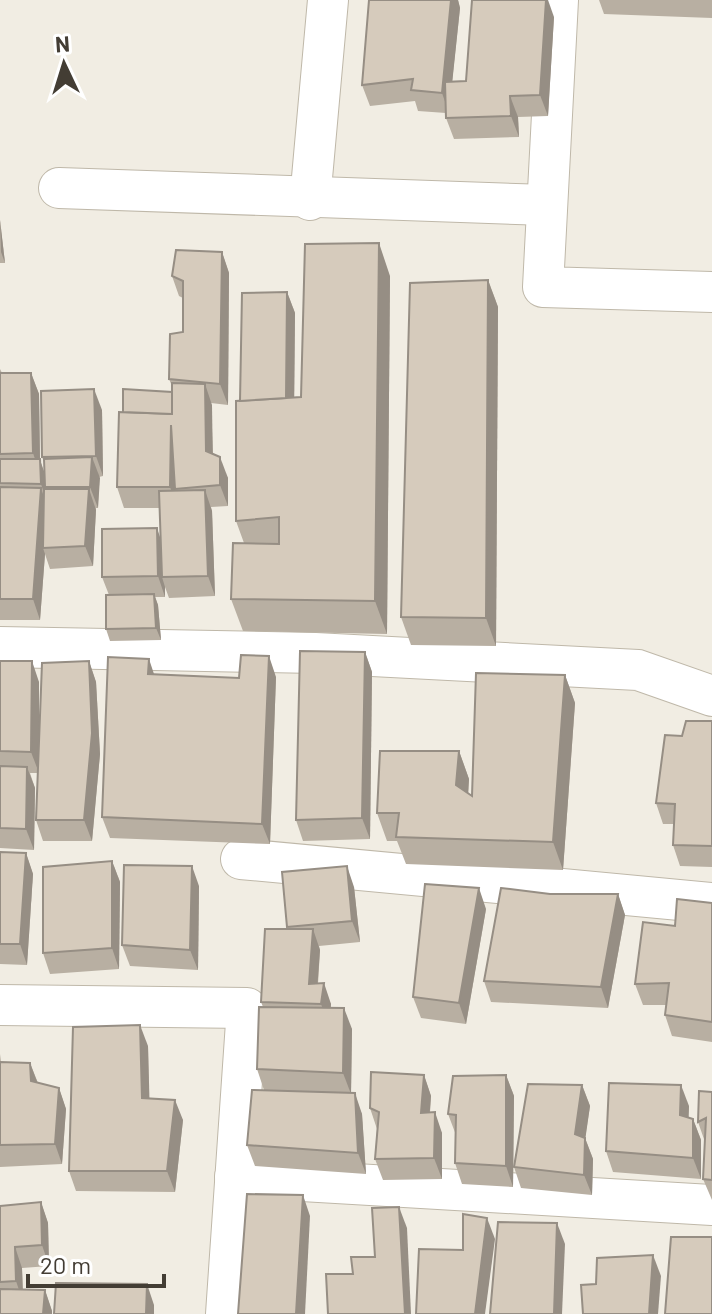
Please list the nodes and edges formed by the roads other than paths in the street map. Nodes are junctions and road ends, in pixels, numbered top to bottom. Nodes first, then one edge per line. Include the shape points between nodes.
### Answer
1 (328, 0) edge
2 (558, 0) edge
3 (59, 188) dead end
4 (310, 200) junction
5 (547, 205) junction
6 (712, 292) edge
7 (0, 647) edge
8 (712, 696) edge
9 (241, 859) dead end
10 (712, 903) edge
11 (0, 1005) edge
12 (235, 1177) junction
13 (712, 1205) edge
14 (226, 1314) edge

1 - 4 street
2 - 5 street
3 - 4 street
4 - 5 street
5 - 6 street via 543,287
7 - 8 street via 315,653 638,670
9 - 10 street
11 - 12 street via 247,1008
12 - 13 street
12 - 14 street

